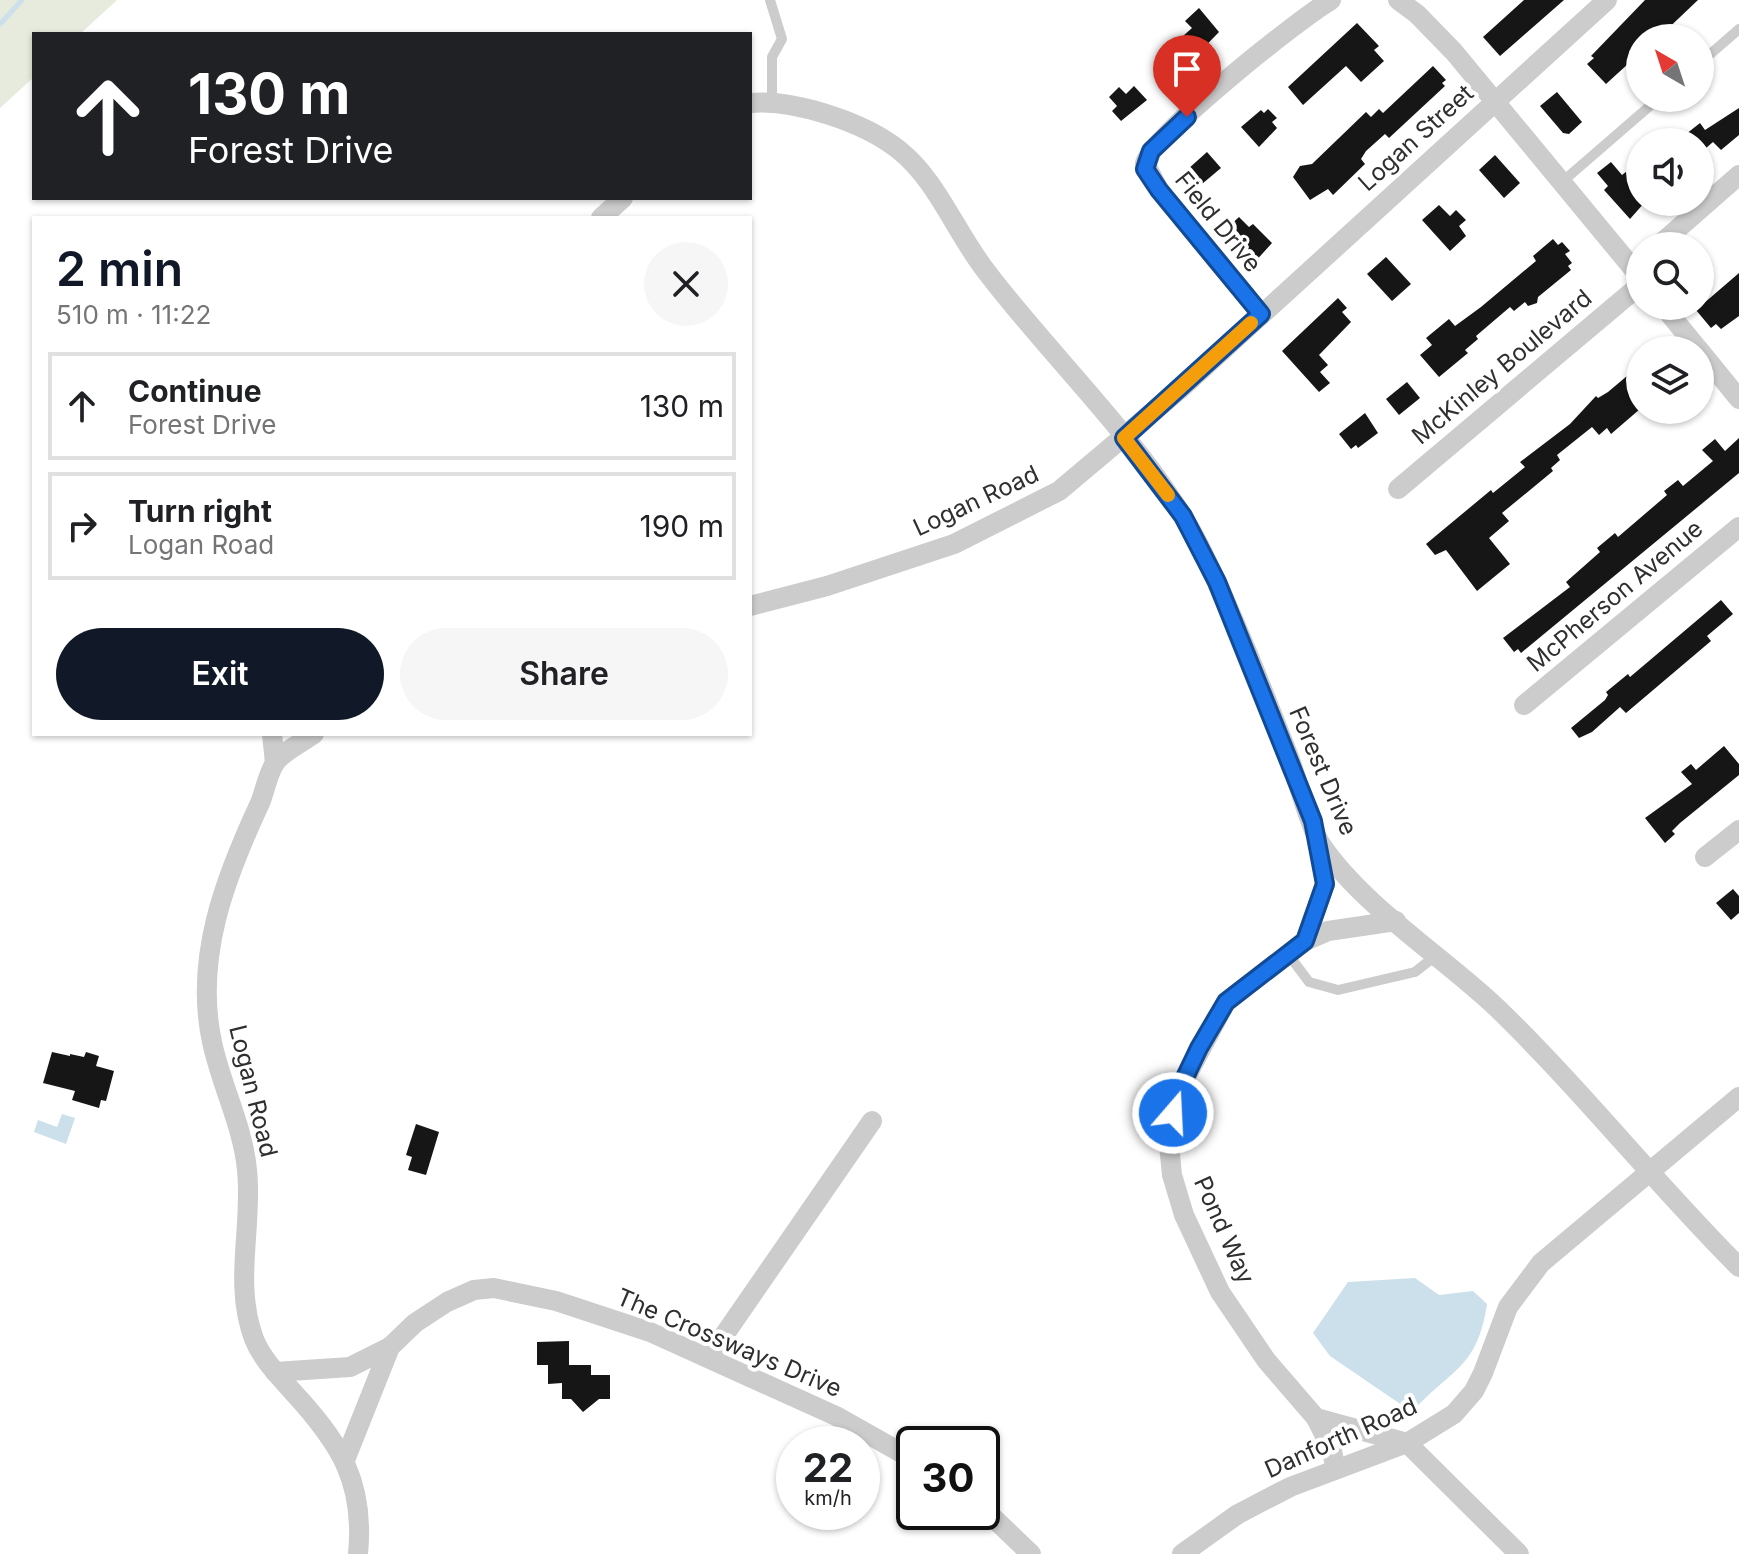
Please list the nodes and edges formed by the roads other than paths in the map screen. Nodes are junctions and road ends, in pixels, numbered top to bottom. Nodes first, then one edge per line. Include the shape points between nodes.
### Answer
1 (770, 0) edge
2 (1331, 0) edge
3 (1398, 0) edge
4 (1607, 0) edge
5 (1739, 29) edge
6 (1714, 51) edge
7 (1495, 100) junction
8 (772, 102) junction
9 (752, 103) edge
10 (1643, 112) edge
11 (1739, 175) edge
12 (1562, 182) junction
13 (621, 200) edge
14 (603, 216) edge
15 (1674, 232) edge
16 (1626, 259) edge
17 (1626, 284) edge
18 (1261, 314) junction
19 (1675, 320) edge
20 (1688, 336) edge
21 (1714, 368) edge
22 (1739, 399) edge
23 (1124, 438) junction
24 (1398, 489) dead end
25 (1739, 527) edge
26 (752, 605) edge
27 (1524, 705) dead end
28 (272, 736) edge
29 (311, 736) edge
30 (275, 763) junction
31 (1739, 830) edge
32 (1319, 844) junction
33 (1705, 857) dead end
34 (1396, 921) junction
35 (1296, 947) junction
36 (1438, 954) junction
37 (1739, 1097) edge
38 (872, 1121) dead end
39 (1651, 1169) junction
40 (1739, 1267) edge
41 (390, 1347) junction
42 (709, 1357) junction
43 (275, 1372) junction
44 (1316, 1418) junction
45 (1407, 1443) junction
46 (896, 1450) edge
47 (345, 1460) junction
48 (1335, 1467) junction
49 (1000, 1524) edge
50 (358, 1554) edge
51 (1031, 1554) edge
52 (1182, 1554) edge
53 (1519, 1554) edge

1 - 8 lane via 782,39 772,57
2 - 18 street, Field Drive via 1187,117 1146,158 1145,169 1159,190
3 - 7 street
4 - 7 street, Logan Street
5 - 6 lane
7 - 12 street
7 - 18 street, Logan Street
8 - 9 street, Forest Drive
8 - 23 street, Forest Drive via 836,119 876,136 910,159 1023,321
10 - 12 lane
11 - 15 street
12 - 16 street
13 - 14 street
17 - 24 street, McKinley Boulevard
18 - 23 street, Logan Road
19 - 20 street
21 - 22 street
23 - 26 street, Logan Road via 1043,501 954,544
23 - 32 street, Forest Drive via 1162,485 1201,548 1288,755
25 - 27 street, McPherson Avenue
28 - 30 street
29 - 30 street
30 - 43 street, Logan Road via 224,891 206,979 212,1041 247,1172 246,1312 256,1344
31 - 33 street
32 - 34 street, Forest Drive
32 - 35 street via 1325,884
34 - 35 street, Pond Way via 1328,931
34 - 36 street, Forest Drive
35 - 36 lane via 1309,982 1338,990 1415,972
35 - 44 street, Pond Way via 1226,1002 1178,1092 1168,1134 1172,1175 1184,1215 1220,1292 1266,1360
36 - 39 street, Forest Drive via 1532,1043
37 - 39 street, Danforth Road
38 - 42 street
39 - 40 street, Forest Drive
39 - 45 street, Danforth Road via 1541,1263 1508,1307 1474,1391 1454,1414
41 - 42 street, The Crossways Drive via 434,1310 474,1290 494,1288 615,1320
41 - 43 street, The Crossways Drive via 350,1367
41 - 47 street, The Crossways Drive
42 - 46 street, The Crossways Drive
43 - 47 street, Logan Road via 323,1424
44 - 45 street
44 - 48 street, Pond Way
45 - 48 street, Danforth Road
45 - 53 street
47 - 50 street via 358,1506
48 - 52 street, Danforth Road via 1238,1514
49 - 51 street

